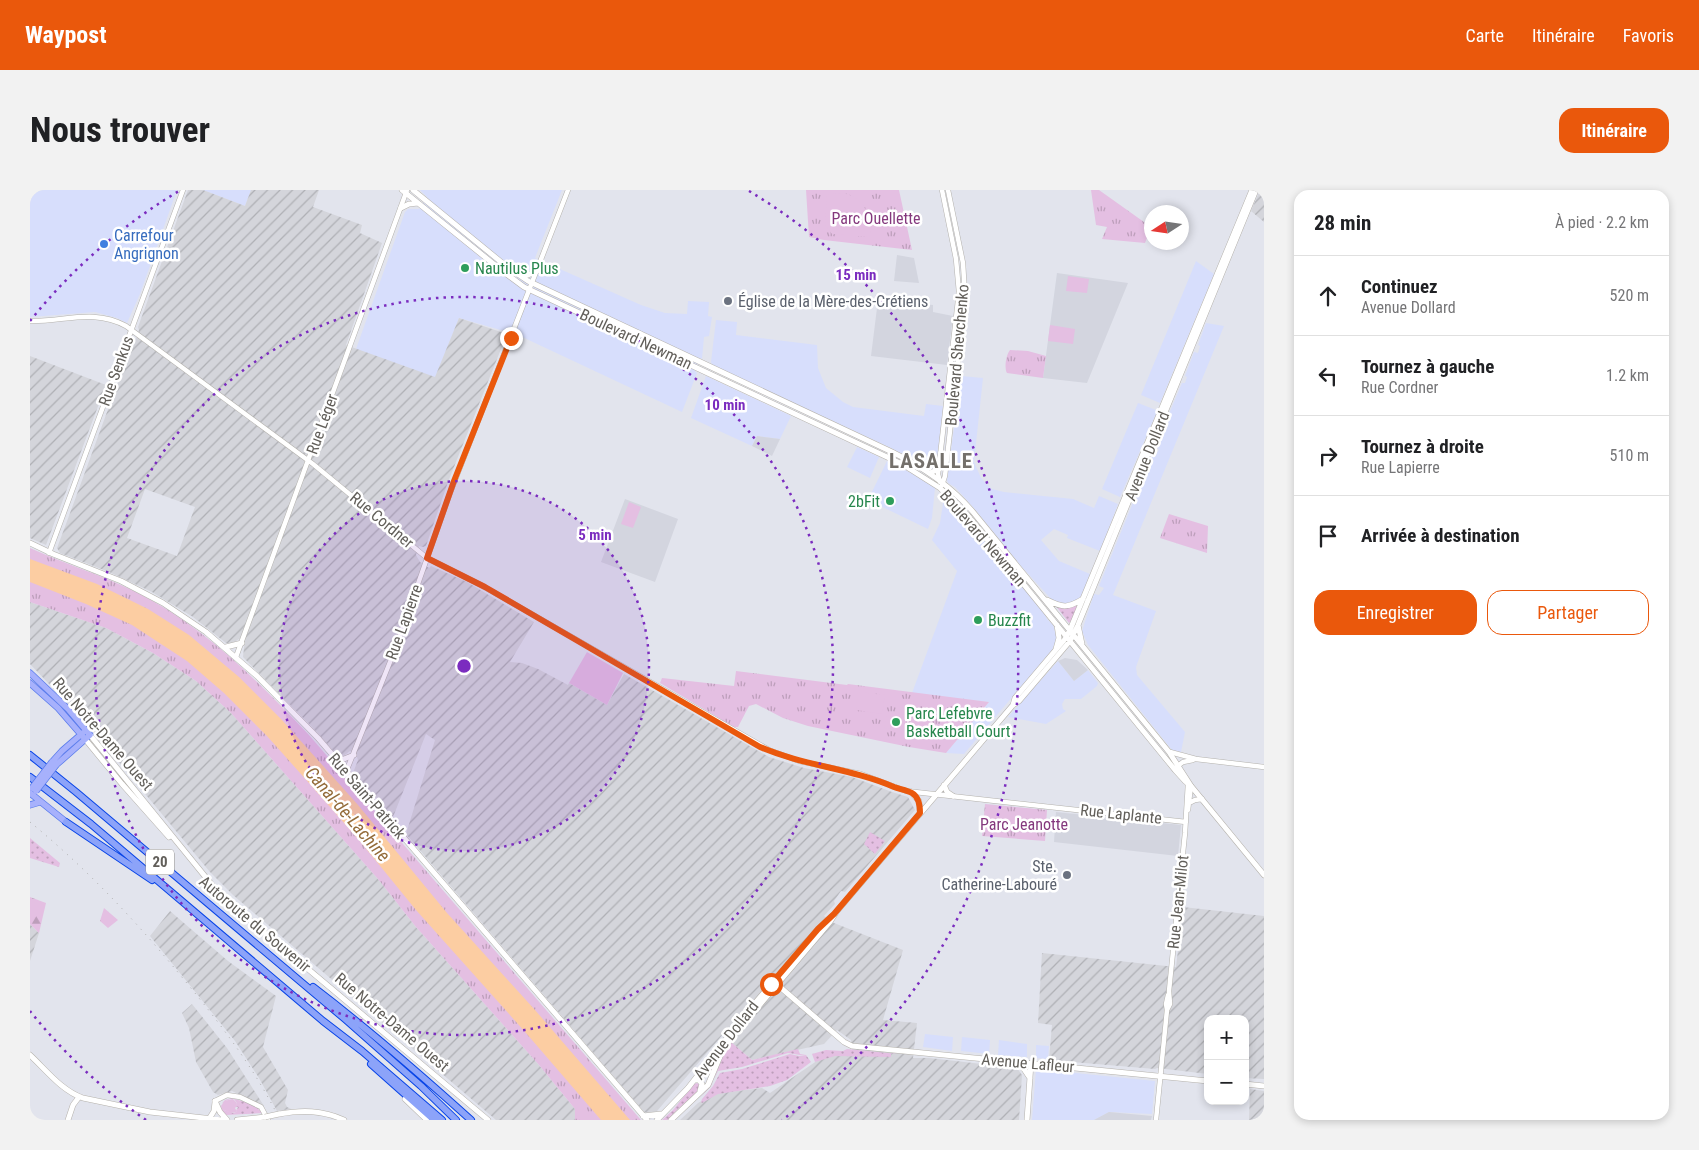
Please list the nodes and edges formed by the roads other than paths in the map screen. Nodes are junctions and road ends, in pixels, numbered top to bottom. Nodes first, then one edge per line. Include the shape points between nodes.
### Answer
1 (183, 190) edge
2 (413, 190) edge
3 (568, 190) edge
4 (942, 190) edge
5 (948, 190) edge
6 (1252, 190) edge
7 (1256, 190) edge
8 (405, 191) edge
9 (418, 203) junction
10 (401, 208) junction
11 (537, 271) junction
12 (520, 276) junction
13 (532, 283) junction
14 (530, 290) junction
15 (31, 322) edge
16 (132, 330) junction
17 (309, 461) junction
18 (939, 469) junction
19 (930, 473) junction
20 (941, 480) junction
21 (940, 488) junction
22 (30, 543) edge
23 (49, 553) junction
24 (427, 558) junction
25 (1044, 599) junction
26 (1084, 599) junction
27 (1057, 624) junction
28 (1078, 625) junction
29 (1072, 633) junction
30 (1068, 639) junction
31 (242, 643) junction
32 (225, 647) junction
33 (1083, 647) junction
34 (1055, 652) junction
35 (236, 656) junction
36 (30, 673) edge
37 (30, 683) edge
38 (1013, 705) junction
39 (86, 735) junction
40 (1169, 752) junction
41 (30, 754) edge
42 (354, 754) junction
43 (1186, 757) junction
44 (335, 759) junction
45 (1196, 759) junction
46 (1174, 765) junction
47 (1264, 767) edge
48 (346, 772) junction
49 (30, 777) edge
50 (944, 785) junction
51 (1190, 785) junction
52 (911, 792) junction
53 (32, 793) edge
54 (936, 795) junction
55 (953, 796) junction
56 (1202, 799) junction
57 (40, 802) junction
58 (1189, 803) junction
59 (30, 805) edge
60 (920, 813) junction
61 (1186, 813) junction
62 (66, 822) joint
63 (1186, 822) junction
64 (1264, 875) edge
65 (173, 894) junction
66 (274, 958) junction
67 (775, 983) junction
68 (323, 1021) junction
69 (395, 1054) junction
70 (30, 1055) edge
71 (1016, 1062) junction
72 (1031, 1063) junction
73 (1161, 1076) junction
74 (1030, 1078) junction
75 (695, 1080) junction
76 (1204, 1081) edge
77 (1249, 1084) edge
78 (1264, 1086) edge
79 (698, 1096) junction
80 (79, 1097) junction
81 (405, 1099) dead end
82 (215, 1101) junction
83 (664, 1113) junction
84 (267, 1118) edge
85 (209, 1119) edge
86 (251, 1119) edge
87 (430, 1119) edge
88 (645, 1119) edge
89 (68, 1120) edge
90 (222, 1120) edge
91 (227, 1120) edge
92 (237, 1120) edge
93 (344, 1120) edge
94 (442, 1120) edge
95 (456, 1120) edge
96 (464, 1120) edge
97 (471, 1120) edge
98 (488, 1120) edge
99 (657, 1120) edge
100 (671, 1120) edge
101 (1027, 1120) edge
102 (1156, 1120) edge

1 - 16 street, Rue Senkus
2 - 12 main road, Boulevard Newman
3 - 11 street, Rue Lapierre
4 - 18 street, Boulevard Shevchenko via 956,256 959,292
5 - 20 street, Boulevard Shevchenko via 963,258 965,296 946,469
6 - 26 main road, Avenue Dollard
7 - 28 main road, Avenue Dollard
8 - 9 main road, Boulevard Newman
8 - 10 street, Rue Léger
9 - 10 main road
9 - 14 main road, Boulevard Newman via 504,273
10 - 17 street, Rue Léger
11 - 12 main road
11 - 13 street, Rue Lapierre
12 - 13 main road, Boulevard Newman
13 - 14 street, Rue Lapierre
13 - 19 main road, Boulevard Newman
14 - 21 main road, Boulevard Newman via 902,464
14 - 24 street, Rue Lapierre
15 - 16 street, Rue Cordner via 93,316 115,321
16 - 17 street, Rue Cordner
16 - 23 street, Rue Senkus
17 - 24 street, Rue Cordner
17 - 31 street, Rue Léger
18 - 19 main road
18 - 20 street, Boulevard Shevchenko
19 - 20 main road, Boulevard Newman
20 - 21 street, Boulevard Shevchenko
20 - 25 main road, Boulevard Newman via 970,509
21 - 27 main road, Boulevard Newman via 968,516
22 - 23 main road, Rue Saint-Patrick
23 - 32 main road, Rue Saint-Patrick via 149,594
24 - 42 street, Rue Lapierre
24 - 52 street, Rue Cordner via 485,587 760,747 789,758 861,774
25 - 26 main road via 1066,606
25 - 29 main road, Boulevard Newman
26 - 29 main road, Avenue Dollard
27 - 30 main road, Boulevard Newman
27 - 34 main road
28 - 29 main road, Avenue Dollard
28 - 33 main road
29 - 30 main road, Avenue Dollard
29 - 33 main road, Boulevard Newman
30 - 34 main road, Avenue Dollard
30 - 38 main road, Avenue Dollard
30 - 46 main road, Boulevard Newman
31 - 32 main road
31 - 35 street, Rue Léger
32 - 35 main road, Rue Saint-Patrick
33 - 40 main road, Boulevard Newman
34 - 38 main road, Avenue Dollard
35 - 44 main road, Rue Saint-Patrick
36 - 39 main road, Rue Notre-Dame Ouest via 68,709
37 - 39 main road, Rue Notre-Dame Ouest
38 - 50 main road, Avenue Dollard
39 - 53 main road, bridge via 54,763
39 - 98 main road, Rue Notre-Dame Ouest via 127,790 232,907
40 - 43 street
40 - 46 main road, Boulevard Newman
41 - 66 highway, Autoroute du Souvenir / 20
42 - 44 main road
42 - 48 street, Rue Lapierre
43 - 45 street
43 - 46 street
44 - 48 main road, Rue Saint-Patrick
45 - 46 street
45 - 47 street
46 - 51 main road, Boulevard Newman
48 - 88 main road, Rue Saint-Patrick
49 - 65 highway, Autoroute du Souvenir / 20
50 - 54 main road, Avenue Dollard
50 - 55 main road via 946,792
51 - 56 main road, Boulevard Newman
51 - 58 street, Rue Jean-Milot
51 - 61 street, Rue Jean-Milot
52 - 54 street, Rue Cordner
52 - 60 main road via 919,802
53 - 57 main road
54 - 55 street, Rue Laplante
54 - 60 main road, Avenue Dollard
55 - 63 street, Rue Laplante
56 - 58 street
56 - 64 main road, Boulevard Newman
57 - 59 main road
57 - 62 main road
58 - 61 street, Rue Jean-Milot
60 - 67 main road, Avenue Dollard
61 - 63 street, Rue Jean-Milot
62 - 65 highway
63 - 73 street, Rue Jean-Milot
65 - 68 highway, Autoroute du Souvenir / 20
66 - 69 highway
66 - 95 highway, Autoroute du Souvenir / 20
67 - 71 main road, Avenue Lafleur via 848,1045
67 - 75 main road, Avenue Dollard via 730,1033
67 - 79 main road, Avenue Dollard via 728,1043 710,1083
68 - 87 highway
68 - 94 highway, Autoroute du Souvenir / 20
69 - 96 highway
69 - 97 highway
70 - 80 main road via 63,1087
71 - 72 main road, Avenue Lafleur
71 - 74 main road
72 - 73 main road, Avenue Lafleur
72 - 74 main road
73 - 76 main road, Avenue Lafleur
73 - 102 street, Rue Jean-Milot
74 - 101 main road
75 - 79 main road via 703,1085
75 - 83 main road, Avenue Dollard
77 - 78 main road
79 - 100 main road, Avenue Dollard
80 - 85 main road via 144,1111
80 - 89 main road
81 - 87 main road
82 - 84 street via 227,1095 240,1097 261,1107
82 - 85 main road via 215,1110
82 - 91 main road
83 - 88 main road
83 - 99 main road, Avenue Dollard
84 - 86 main road
84 - 93 main road, bridge via 305,1111
85 - 90 main road
86 - 92 main road

